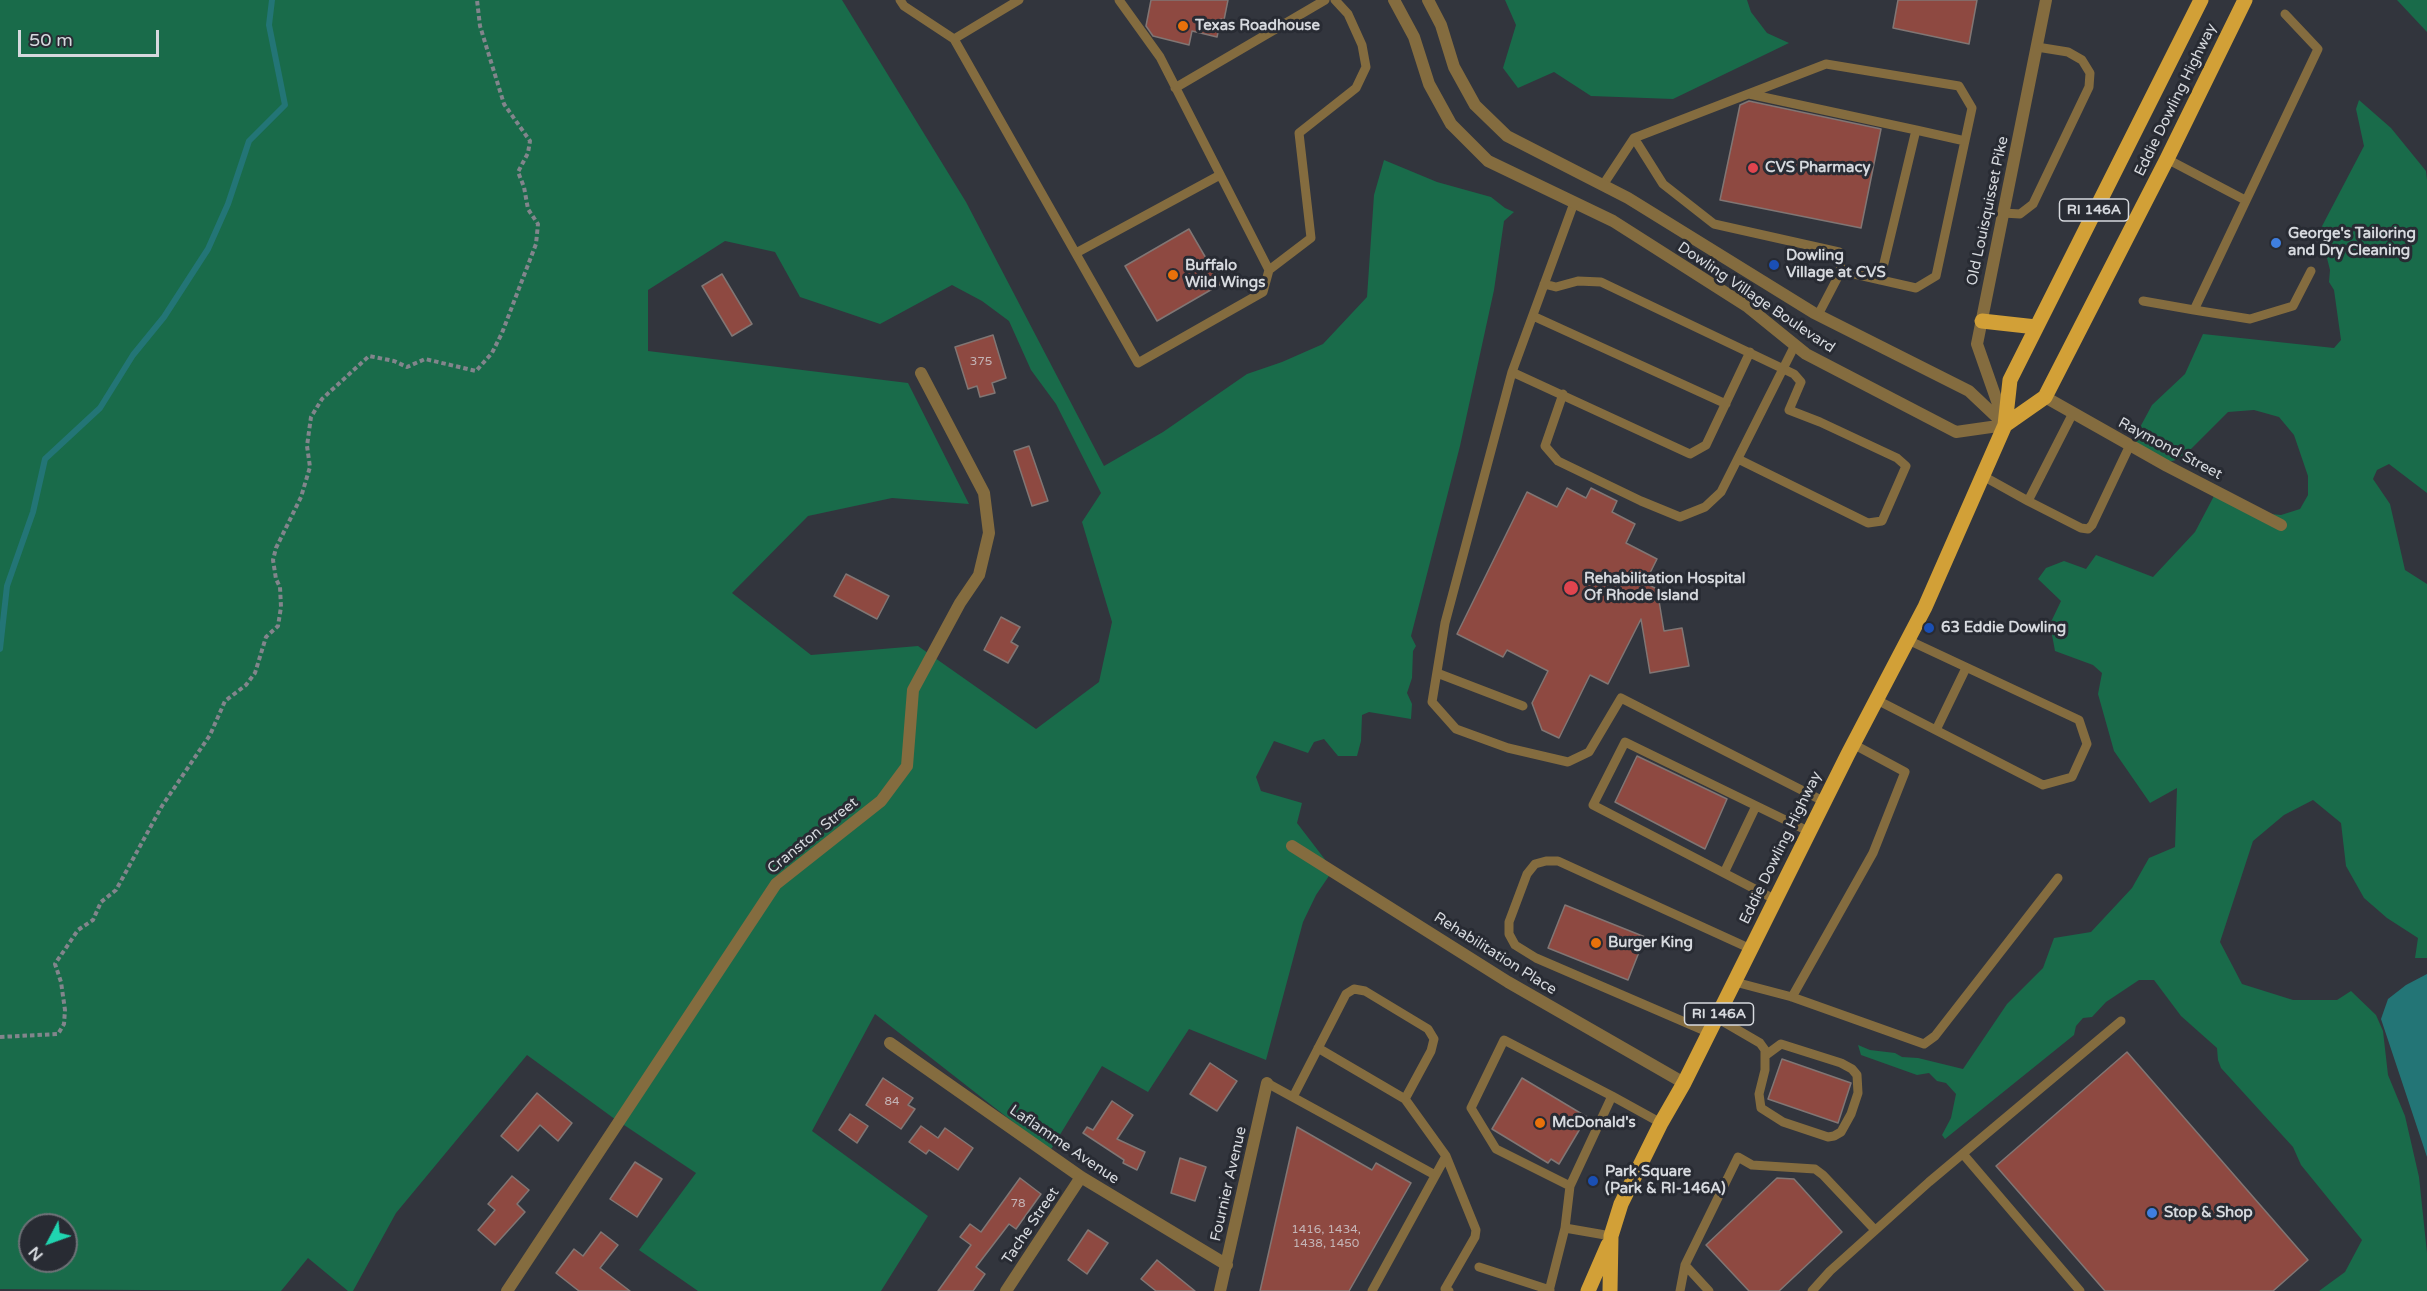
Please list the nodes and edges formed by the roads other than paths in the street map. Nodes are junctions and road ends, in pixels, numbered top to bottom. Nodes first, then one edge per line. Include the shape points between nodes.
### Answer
1 (900, 0) edge
2 (1018, 0) edge
3 (1119, 0) edge
4 (1325, 0) edge
5 (1335, 0) edge
6 (1394, 0) edge
7 (1428, 0) edge
8 (2046, 0) edge
9 (2201, 0) edge
10 (2245, 0) edge
11 (2285, 14) dead end
12 (954, 39) junction
13 (2037, 47) junction
14 (1175, 88) junction
15 (1749, 94) junction
16 (1916, 130) junction
17 (1634, 138) junction
18 (1965, 141) junction
19 (2167, 159) junction
20 (1220, 176) junction
21 (1603, 185) junction
22 (2245, 200) junction
23 (1574, 203) junction
24 (2003, 213) junction
25 (1076, 253) junction
26 (1269, 270) junction
27 (1841, 270) junction
28 (2311, 271) dead end
29 (1880, 280) junction
30 (1544, 284) junction
31 (2143, 301) dead end
32 (2194, 309) junction
33 (1818, 315) junction
34 (1533, 316) junction
35 (1982, 321) junction
36 (2036, 327) junction
37 (1795, 345) junction
38 (1750, 352) junction
39 (1783, 369) junction
40 (1512, 372) junction
41 (921, 373) dead end
42 (1563, 394) junction
43 (2044, 397) junction
44 (1726, 404) junction
45 (2073, 413) junction
46 (2005, 425) junction
47 (2130, 445) junction
48 (1738, 459) junction
49 (1983, 476) junction
50 (2028, 501) junction
51 (2281, 525) dead end
52 (1908, 640) junction
53 (1966, 668) junction
54 (1437, 673) junction
55 (1876, 700) junction
56 (1523, 706) dead end
57 (1936, 730) junction
58 (1853, 744) junction
59 (1825, 802) junction
60 (1756, 806) junction
61 (1810, 832) junction
62 (1292, 846) dead end
63 (1724, 873) junction
64 (2058, 878) dead end
65 (1776, 900) junction
66 (1751, 950) junction
67 (1735, 982) junction
68 (1792, 997) junction
69 (1717, 1018) junction
70 (2121, 1021) dead end
71 (1710, 1033) junction
72 (890, 1043) dead end
73 (1318, 1048) junction
74 (1766, 1055) junction
75 (1267, 1083) joint
76 (1684, 1083) junction
77 (1612, 1096) junction
78 (1293, 1097) junction
79 (1405, 1099) junction
80 (1661, 1123) junction
81 (1963, 1154) junction
82 (1446, 1156) junction
83 (1435, 1176) junction
84 (1081, 1177) junction
85 (1570, 1186) junction
86 (1565, 1228) junction
87 (1875, 1230) junction
88 (1611, 1236) junction
89 (1227, 1265) junction
90 (1685, 1265) junction
91 (1479, 1267) dead end
92 (510, 1290) edge
93 (1550, 1290) edge
94 (1006, 1291) edge
95 (1220, 1291) edge
96 (1372, 1291) edge
97 (1446, 1291) edge
98 (1588, 1291) edge
99 (1610, 1291) edge
100 (1680, 1291) edge
101 (1709, 1291) edge
102 (1812, 1291) edge
103 (2080, 1291) edge

1 - 12 lane
2 - 12 lane
3 - 14 lane via 1160,57
4 - 14 lane
5 - 26 lane via 1348,14 1362,45 1366,67 1356,88 1299,133 1311,238
6 - 23 street, Dowling Village Boulevard via 1414,37 1429,84 1451,124 1488,160
7 - 21 street, Dowling Village Boulevard via 1441,25 1454,67 1475,105 1507,136
8 - 13 street, Old Louisquisset Pike
9 - 36 main road, Eddie Dowling Highway / RI 146A
10 - 19 main road, Eddie Dowling Highway / RI 146A
11 - 22 lane via 2318,49
12 - 25 lane
13 - 24 street, Old Louisquisset Pike
13 - 24 lane via 2068,52 2082,60 2090,73 2089,87 2033,204 2020,214
14 - 20 lane
15 - 16 lane
15 - 17 lane
15 - 18 lane via 1826,64 1959,86 1972,108
16 - 18 lane
16 - 29 lane
17 - 21 lane
17 - 27 lane via 1663,184 1714,224 1839,252
18 - 29 lane via 1936,276 1916,288
19 - 22 lane
19 - 43 main road, Eddie Dowling Highway / RI 146A
20 - 25 lane
20 - 26 lane
21 - 33 street, Dowling Village Boulevard
22 - 32 lane
23 - 30 lane
23 - 37 street, Dowling Village Boulevard via 1613,221 1738,301
24 - 35 street, Old Louisquisset Pike
25 - 26 lane via 1138,363 1263,292
27 - 29 lane
27 - 33 lane
28 - 32 lane via 2293,306 2250,319
30 - 34 lane
30 - 38 lane via 1556,287 1578,281 1601,282
31 - 32 lane
33 - 46 street, Dowling Village Boulevard via 1969,391
34 - 40 lane
34 - 44 lane
35 - 36 main road
35 - 46 street, Old Louisquisset Pike via 1977,344
36 - 46 main road, Eddie Dowling Highway / RI 146A via 2010,380
37 - 39 lane
37 - 46 street, Dowling Village Boulevard via 1956,432
38 - 39 lane
38 - 44 lane
39 - 48 lane
39 - 48 lane via 1801,382 1788,410 1897,458 1906,466 1882,521 1868,523
40 - 42 lane
40 - 54 lane via 1445,623
41 - 92 street, Cranston Street via 984,493 989,533 979,575 913,690 907,766 881,801 776,884
42 - 44 lane via 1690,454 1706,445
42 - 48 lane via 1545,446 1558,461 1680,516 1705,507 1721,492
43 - 45 street, Raymond Street
43 - 46 main road, Eddie Dowling Highway / RI 146A
45 - 47 street, Raymond Street
45 - 50 lane
46 - 49 main road, Eddie Dowling Highway / RI 146A
47 - 50 lane via 2088,529
47 - 51 street, Raymond Street
49 - 50 lane
49 - 52 main road, Eddie Dowling Highway / RI 146A
52 - 53 lane
52 - 55 main road, Eddie Dowling Highway / RI 146A
53 - 57 lane
53 - 57 lane via 2079,720 2087,744 2076,769 2072,777 2043,785
54 - 56 lane
54 - 59 lane via 1432,702 1455,729 1508,747 1568,762 1589,752 1621,698
55 - 57 lane
55 - 58 main road, Eddie Dowling Highway / RI 146A
58 - 59 main road, Eddie Dowling Highway / RI 146A
58 - 68 lane via 1905,772 1873,853
59 - 61 main road, Eddie Dowling Highway / RI 146A
60 - 61 lane
60 - 63 lane
60 - 63 lane via 1625,742 1593,805
61 - 65 main road, Eddie Dowling Highway / RI 146A
62 - 76 street, Rehabilitation Place via 1508,982
63 - 65 lane
64 - 68 lane via 1935,1036 1924,1044
65 - 66 main road, Eddie Dowling Highway / RI 146A
66 - 67 main road, Eddie Dowling Highway / RI 146A
66 - 71 lane via 1558,861 1535,864 1527,874 1509,922 1509,934 1515,945 1536,958
67 - 68 lane
67 - 69 main road, Eddie Dowling Highway / RI 146A
69 - 71 main road, Eddie Dowling Highway / RI 146A
69 - 74 lane via 1760,1043
70 - 81 lane
71 - 76 main road, Eddie Dowling Highway / RI 146A
72 - 84 street, Laflamme Avenue
73 - 78 lane
73 - 79 lane
73 - 79 lane via 1346,994 1354,989 1365,991 1428,1029 1434,1039
74 - 74 lane via 1759,1094 1761,1108 1783,1122 1828,1137 1841,1132 1858,1093 1857,1074 1841,1063 1781,1044
75 - 78 lane
75 - 89 street, Fournier Avenue
76 - 80 main road, Eddie Dowling Highway / RI 146A
77 - 80 lane
77 - 85 lane
77 - 85 lane via 1504,1040 1471,1108 1496,1149
78 - 83 lane
79 - 82 lane
80 - 88 main road, Eddie Dowling Highway / RI 146A via 1621,1204
81 - 87 lane
81 - 103 lane
82 - 83 lane
82 - 97 lane via 1476,1230
83 - 96 lane
84 - 89 street, Laflamme Avenue
84 - 94 street, Tache Street
85 - 86 lane
86 - 88 lane
86 - 93 lane
87 - 90 lane via 1815,1170 1752,1165 1738,1157
87 - 102 lane
88 - 98 main road
88 - 99 main road, Eddie Dowling Highway / RI 146A
89 - 95 street, Fournier Avenue
90 - 100 lane
90 - 101 lane
91 - 93 lane

